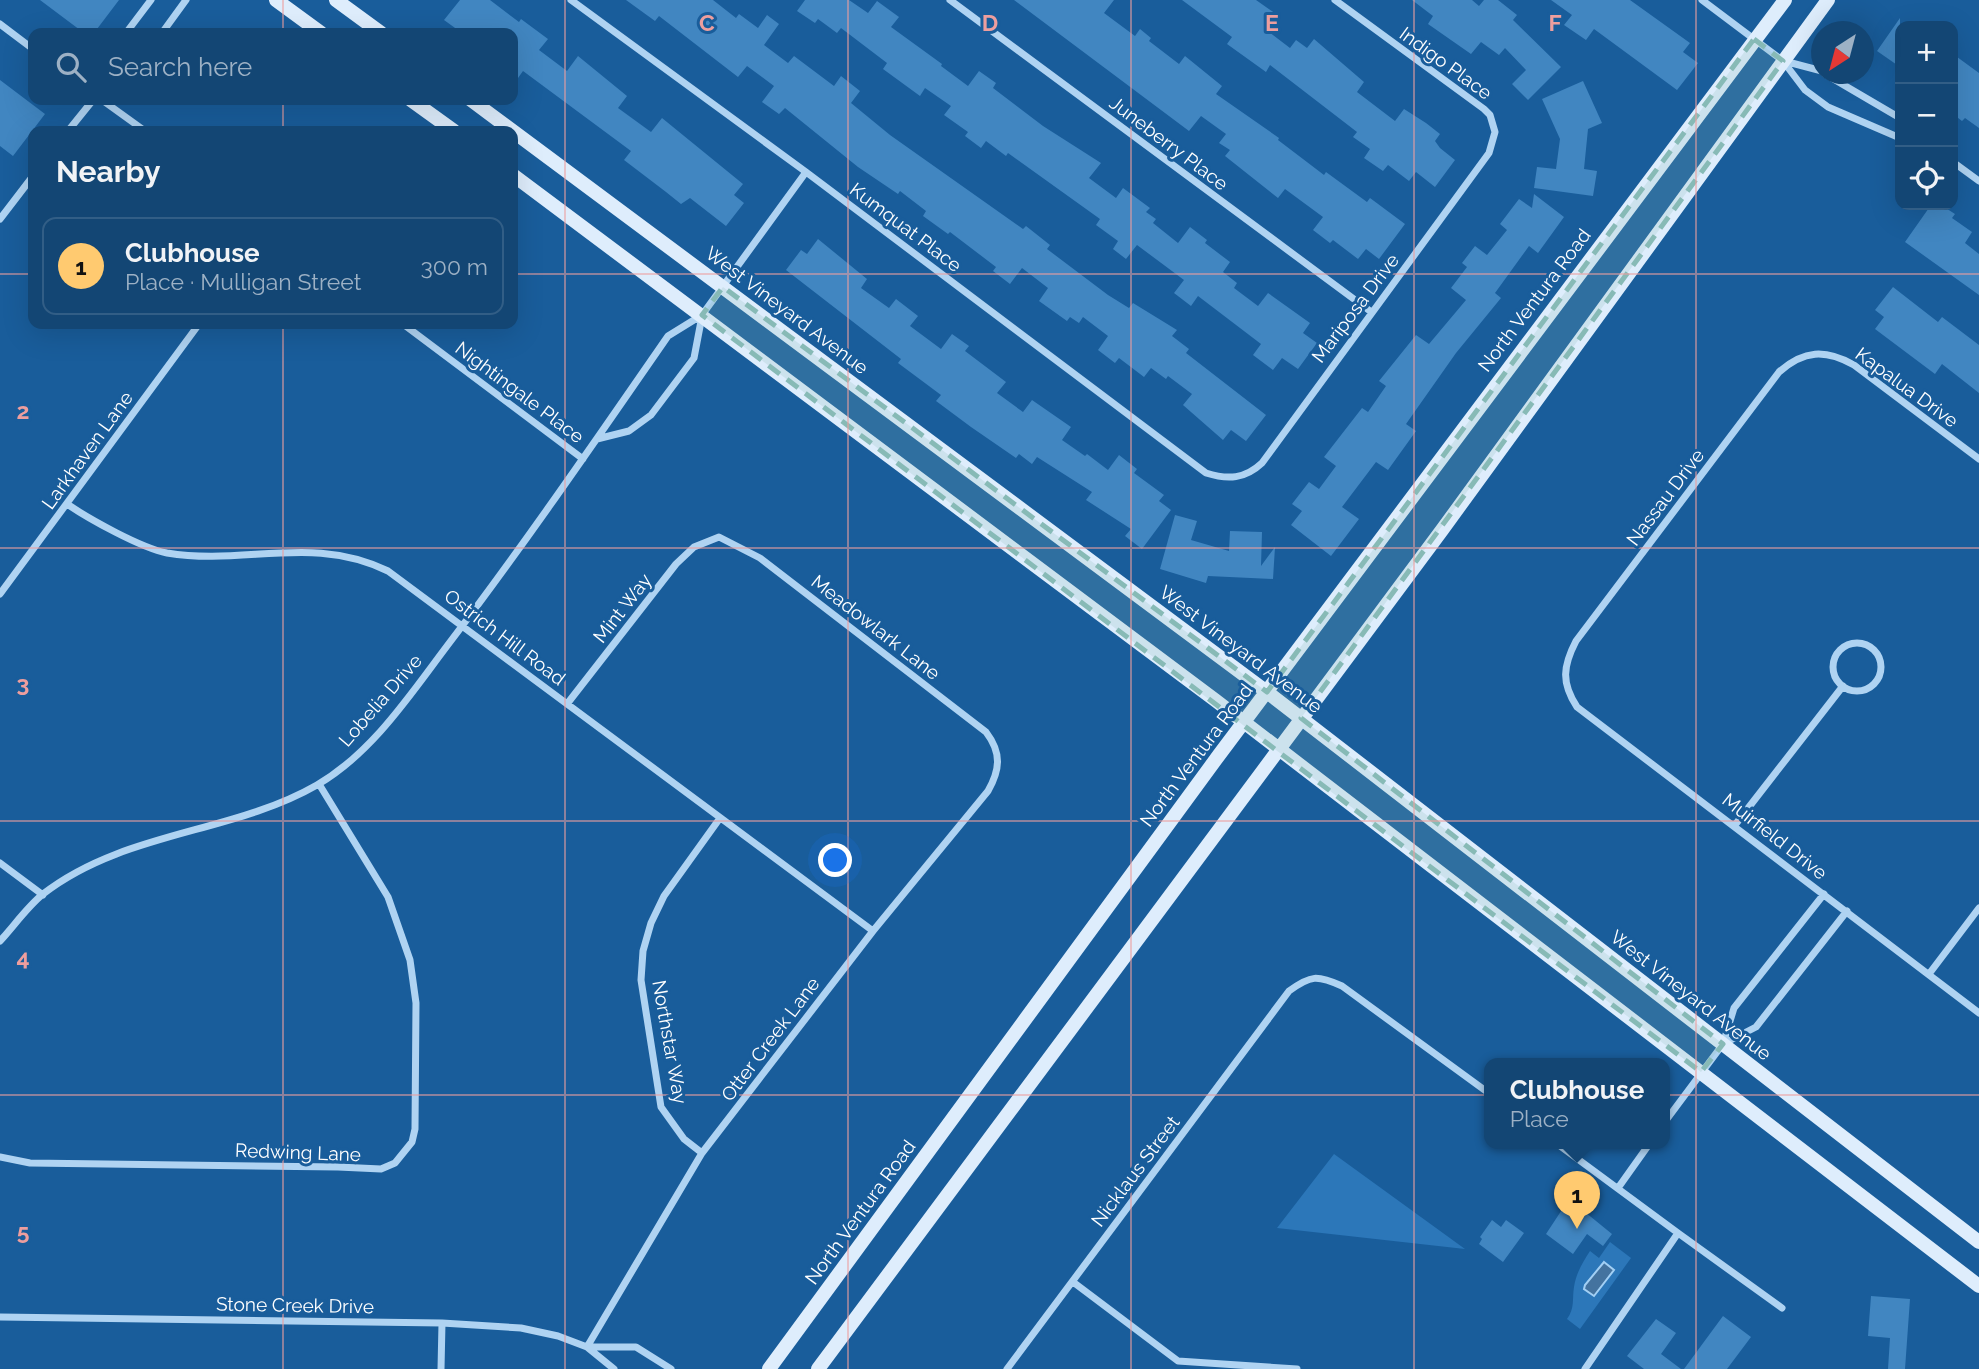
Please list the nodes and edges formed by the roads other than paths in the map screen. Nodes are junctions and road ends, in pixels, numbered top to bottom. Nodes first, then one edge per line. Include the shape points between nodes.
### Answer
1 (151, 0) edge
2 (186, 0) edge
3 (276, 0) edge
4 (336, 0) edge
5 (571, 0) edge
6 (950, 0) edge
7 (1335, 0) edge
8 (1702, 0) edge
9 (1784, 0) edge
10 (1828, 0) edge
11 (0, 24) edge
12 (130, 28) edge
13 (166, 28) edge
14 (314, 28) edge
15 (374, 28) edge
16 (1754, 39) junction
17 (28, 45) edge
18 (1783, 61) junction
19 (1811, 69) edge
20 (1843, 84) edge
21 (89, 105) edge
22 (109, 105) edge
23 (418, 105) edge
24 (478, 105) edge
25 (1895, 115) edge
26 (72, 126) edge
27 (138, 126) edge
28 (447, 126) edge
29 (506, 126) edge
30 (1495, 132) joint
31 (518, 135) edge
32 (1895, 136) edge
33 (1958, 166) edge
34 (806, 172) junction
35 (518, 179) edge
36 (1979, 181) edge
37 (28, 183) edge
38 (0, 219) edge
39 (723, 287) junction
40 (1370, 311) junction
41 (702, 315) junction
42 (195, 329) edge
43 (410, 329) edge
44 (1811, 353) joint
45 (597, 439) junction
46 (583, 459) junction
47 (1979, 459) edge
48 (1221, 478) joint
49 (67, 504) junction
50 (710, 538) joint
51 (0, 594) edge
52 (463, 626) junction
53 (1563, 676) joint
54 (1843, 686) junction
55 (1267, 692) junction
56 (566, 704) junction
57 (1301, 718) junction
58 (1244, 722) junction
59 (1278, 749) junction
60 (998, 766) joint
61 (318, 784) junction
62 (720, 818) junction
63 (1735, 825) junction
64 (0, 863) edge
65 (1824, 894) junction
66 (43, 895) junction
67 (1979, 908) edge
68 (1847, 911) junction
69 (873, 931) junction
70 (0, 941) edge
71 (1929, 974) junction
72 (1979, 1013) edge
73 (1723, 1044) junction
74 (1701, 1072) junction
75 (1484, 1090) edge
76 (1670, 1115) edge
77 (1564, 1149) edge
78 (1646, 1149) edge
79 (702, 1153) junction
80 (0, 1157) edge
81 (1618, 1188) junction
82 (1678, 1233) junction
83 (1979, 1242) edge
84 (1073, 1282) junction
85 (1979, 1286) edge
86 (1782, 1308) dead end
87 (0, 1317) edge
88 (442, 1322) junction
89 (587, 1347) junction
90 (441, 1369) edge
91 (614, 1369) edge
92 (671, 1369) edge
93 (769, 1369) edge
94 (818, 1369) edge
95 (1007, 1369) edge
96 (1287, 1369) edge
97 (1297, 1369) edge
98 (1585, 1369) edge

1 - 12 street
2 - 13 street
3 - 14 main road
4 - 15 main road
5 - 34 street, Kumquat Place
6 - 40 street, Juneberry Place
7 - 30 street, Indigo Place via 1484,109
8 - 16 street
9 - 16 main road, North Ventura Road
10 - 18 main road
11 - 17 street
16 - 18 street
16 - 55 main road, North Ventura Road
18 - 19 street
18 - 32 street via 1805,90 1828,107
18 - 57 main road
20 - 25 street
21 - 26 street
22 - 27 street
23 - 28 main road
24 - 29 main road, West Vineyard Avenue
30 - 40 street, Mariposa Drive via 1489,153 1470,182
31 - 39 main road, West Vineyard Avenue
33 - 36 street
34 - 39 street, Lobelia Drive
34 - 48 street, Kumquat Place via 1206,473
35 - 41 main road
37 - 38 street
39 - 41 street, Lobelia Drive
39 - 55 main road, West Vineyard Avenue
40 - 48 street, Mariposa Drive via 1262,463 1252,472
41 - 45 street, Lobelia Drive via 668,336
41 - 45 street, Lobelia Drive via 694,358 651,415 629,431
41 - 58 main road
42 - 49 street, Larkhaven Lane
43 - 46 street, Nightingale Place
44 - 47 street, Kapalua Drive via 1835,355 1854,365
44 - 53 street, Nassau Drive via 1794,358 1779,372 1576,641
45 - 46 street, Lobelia Drive
46 - 52 street, Lobelia Drive
49 - 51 street, Larkhaven Lane
49 - 52 street, Ostrich Hill Road via 87,518 164,552 197,556 315,551 368,561
50 - 56 street, Mint Way via 676,564
50 - 60 street, Meadowlark Lane via 729,541 760,558 986,732 994,742
52 - 56 street, Ostrich Hill Road
52 - 61 street, Lobelia Drive via 375,736
53 - 63 street, Muirfield Drive via 1577,707
54 - 54 street via 1861,691 1877,682 1881,664 1872,648 1854,643 1838,653 1833,670
54 - 63 street
55 - 57 main road, West Vineyard Avenue
55 - 58 main road, North Ventura Road
56 - 62 street, Ostrich Hill Road
57 - 59 main road
57 - 73 main road, West Vineyard Avenue
58 - 59 main road
58 - 93 main road, North Ventura Road
59 - 74 main road
59 - 94 main road
60 - 69 street, Otter Creek Lane via 988,791
61 - 66 street, Lobelia Drive via 109,857
61 - 80 street, Redwing Lane via 388,897 411,960 416,1003 415,1129 403,1155 382,1169 361,1170 30,1163
62 - 69 street, Ostrich Hill Road
62 - 79 street, Northstar Way via 659,905 643,951 641,980 661,1107 678,1133
63 - 65 street, Muirfield Drive
64 - 66 street
65 - 68 street, Muirfield Drive
65 - 73 street via 1734,1009
66 - 70 street, Lobelia Drive
67 - 71 street
68 - 71 street, Muirfield Drive
68 - 73 street via 1756,1027
69 - 79 street, Otter Creek Lane
71 - 72 street, Muirfield Drive
73 - 74 street
73 - 83 main road, West Vineyard Avenue
74 - 76 street
74 - 85 main road
75 - 84 street, Nicklaus Street via 1342,986 1308,978 1289,991
77 - 81 street
78 - 81 street
79 - 89 street, Otter Creek Lane
81 - 82 street
82 - 86 street
82 - 98 street
84 - 95 street, Nicklaus Street
84 - 96 street via 1178,1361
87 - 88 street, Stone Creek Drive
88 - 89 street, Stone Creek Drive via 521,1328
88 - 90 street
89 - 91 street, Stone Creek Drive
89 - 92 street, Stone Creek Drive via 636,1347
96 - 97 street

